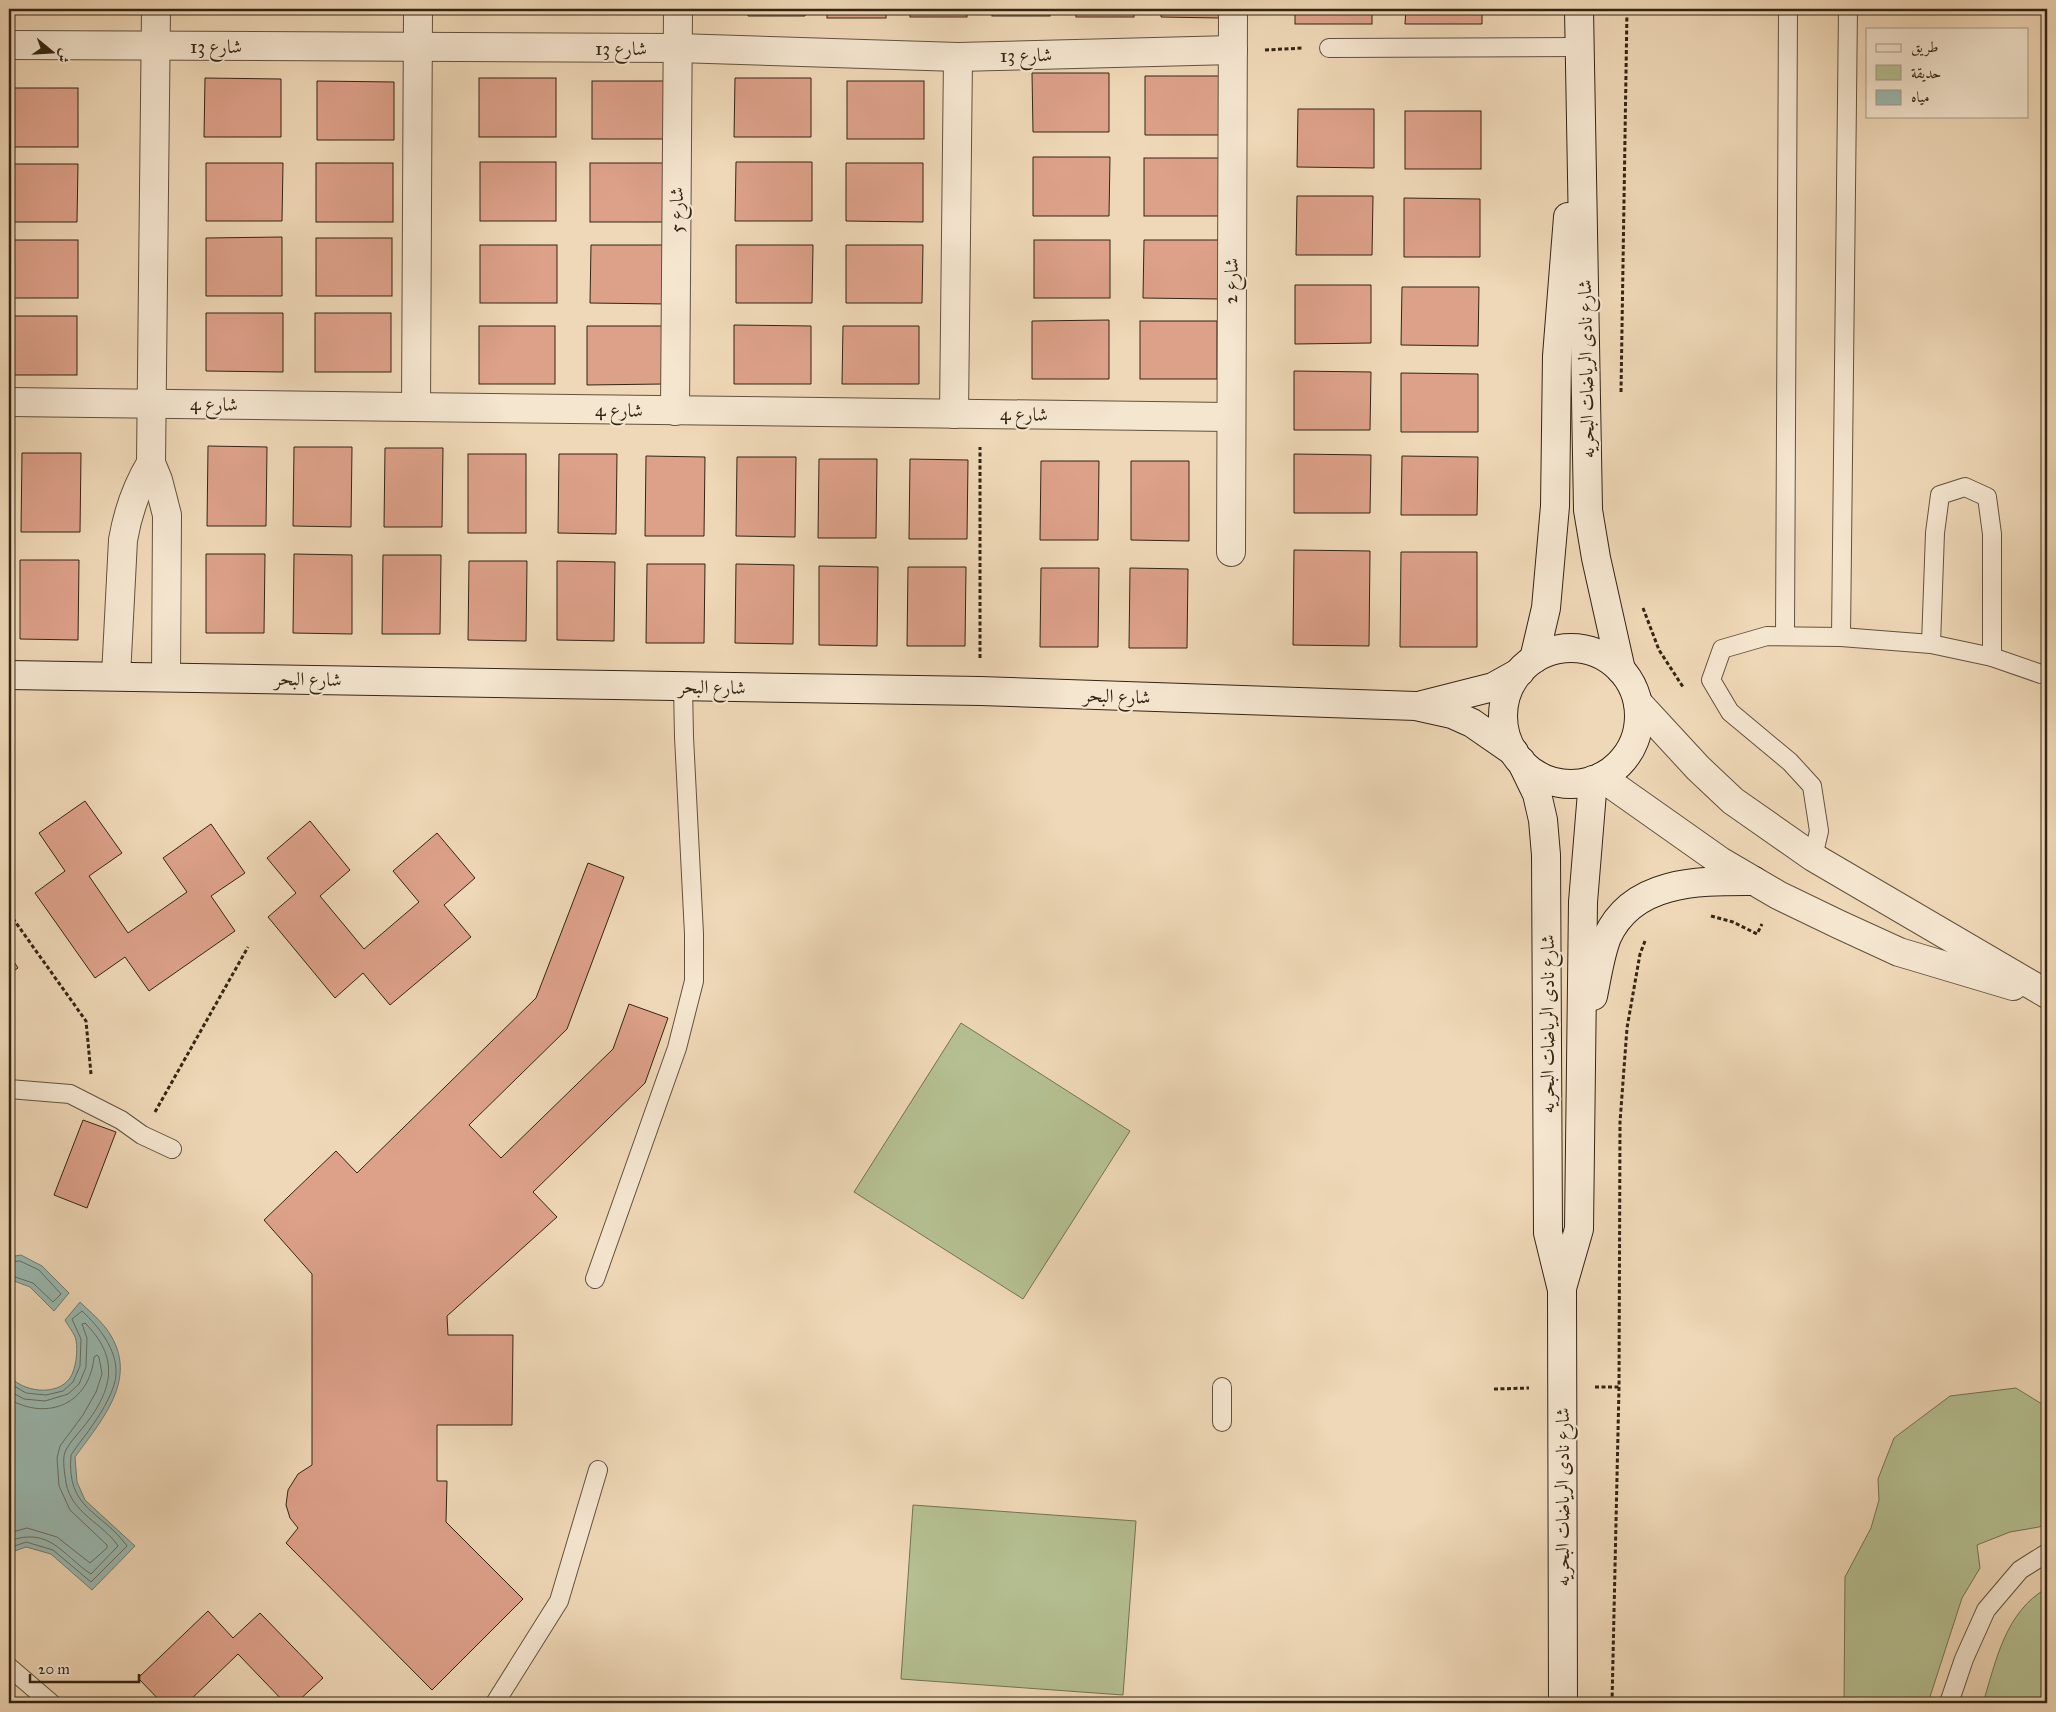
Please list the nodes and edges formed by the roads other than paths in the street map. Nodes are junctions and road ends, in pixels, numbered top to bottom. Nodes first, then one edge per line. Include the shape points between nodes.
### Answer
1 (156, 9) edge
2 (418, 9) edge
3 (678, 9) edge
4 (1233, 9) edge
5 (1579, 9) edge
6 (1788, 9) edge
7 (1848, 9) edge
8 (9, 45) edge
9 (156, 46) junction
10 (418, 47) junction
11 (677, 48) junction
12 (1329, 48) road end
13 (1233, 50) junction
14 (958, 56) junction
15 (1579, 56) junction
16 (9, 402) edge
17 (152, 402) junction
18 (416, 407) junction
19 (675, 411) junction
20 (954, 414) junction
21 (1230, 417) junction
22 (151, 463) junction
23 (1230, 552) dead end
24 (1785, 636) junction
25 (1841, 637) junction
26 (1931, 644) junction
27 (1992, 657) junction
28 (1527, 665) junction
29 (1621, 670) junction
30 (9, 675) edge
31 (2047, 675) edge
32 (116, 676) junction
33 (166, 677) junction
34 (683, 686) junction
35 (1638, 703) junction
36 (1416, 706) junction
37 (1517, 757) junction
38 (1597, 779) junction
39 (1813, 857) junction
40 (1754, 881) junction
41 (2047, 995) edge
42 (1581, 1069) junction
43 (9, 1089) edge
44 (172, 1149) dead end
45 (595, 1279) dead end
46 (1562, 1290) junction
47 (1222, 1387) dead end
48 (1222, 1422) dead end
49 (598, 1470) dead end
50 (2047, 1553) edge
51 (9, 1667) edge
52 (51, 1703) edge
53 (495, 1703) edge
54 (1563, 1703) edge
55 (1949, 1703) edge

1 - 9 street
2 - 10 street
3 - 11 street, شارع 5
4 - 13 street, شارع 2
5 - 15 street, شارع نادى الرياضات البحريه
6 - 24 lane
7 - 25 lane
8 - 9 street, شارع 13
9 - 10 street, شارع 13
9 - 17 street
10 - 11 street, شارع 13
10 - 18 street
11 - 14 street, شارع 13
11 - 19 street, شارع 5
12 - 15 lane
13 - 14 street, شارع 13
13 - 21 street, شارع 2
14 - 20 street
15 - 28 street, شارع نادى الرياضات البحريه via 1557,356 1556,506 1546,608
15 - 29 street, شارع نادى الرياضات البحريه via 1588,510
16 - 17 street, شارع 4
17 - 18 street, شارع 4
17 - 22 street
18 - 19 street, شارع 4
19 - 20 street, شارع 4
20 - 21 street, شارع 4
21 - 23 street, شارع 2
22 - 32 street via 132,500 123,540
22 - 33 street via 167,515
24 - 25 lane
24 - 39 lane via 1767,636 1722,648 1712,680 1730,712 1790,762 1812,786 1819,831
25 - 26 lane
26 - 27 lane
26 - 27 lane via 1935,533 1940,495 1965,487 1987,497 1992,534
27 - 31 lane
28 - 29 street via 1552,651 1570,648 1589,650 1607,658
28 - 36 street, شارع البحر via 1493,687
28 - 37 street via 1510,686 1505,702 1507,736
29 - 35 street
30 - 32 street, شارع البحر
32 - 33 street, شارع البحر
33 - 34 street, شارع البحر
34 - 36 street, شارع البحر via 980,691
34 - 45 lane via 694,981 678,1048
35 - 38 street via 1639,721 1628,754 1616,767
35 - 39 street via 1733,801
36 - 37 street, شارع البحر via 1452,714 1472,723
37 - 38 street via 1536,774 1554,782 1574,784
37 - 46 street, شارع نادى الرياضات البحريه via 1537,794 1546,855 1548,1233
38 - 40 street
38 - 42 street, شارع نادى الرياضات البحريه via 1583,902
39 - 41 street
40 - 41 street via 1899,952
40 - 42 street via 1703,881 1674,886 1647,895 1624,912 1608,937 1597,972
42 - 46 street, شارع نادى الرياضات البحريه via 1579,1229
43 - 44 lane via 70,1094
46 - 54 street, شارع نادى الرياضات البحريه
47 - 48 lane
49 - 53 lane via 559,1601
50 - 55 lane via 2020,1570 1986,1610
51 - 52 lane

